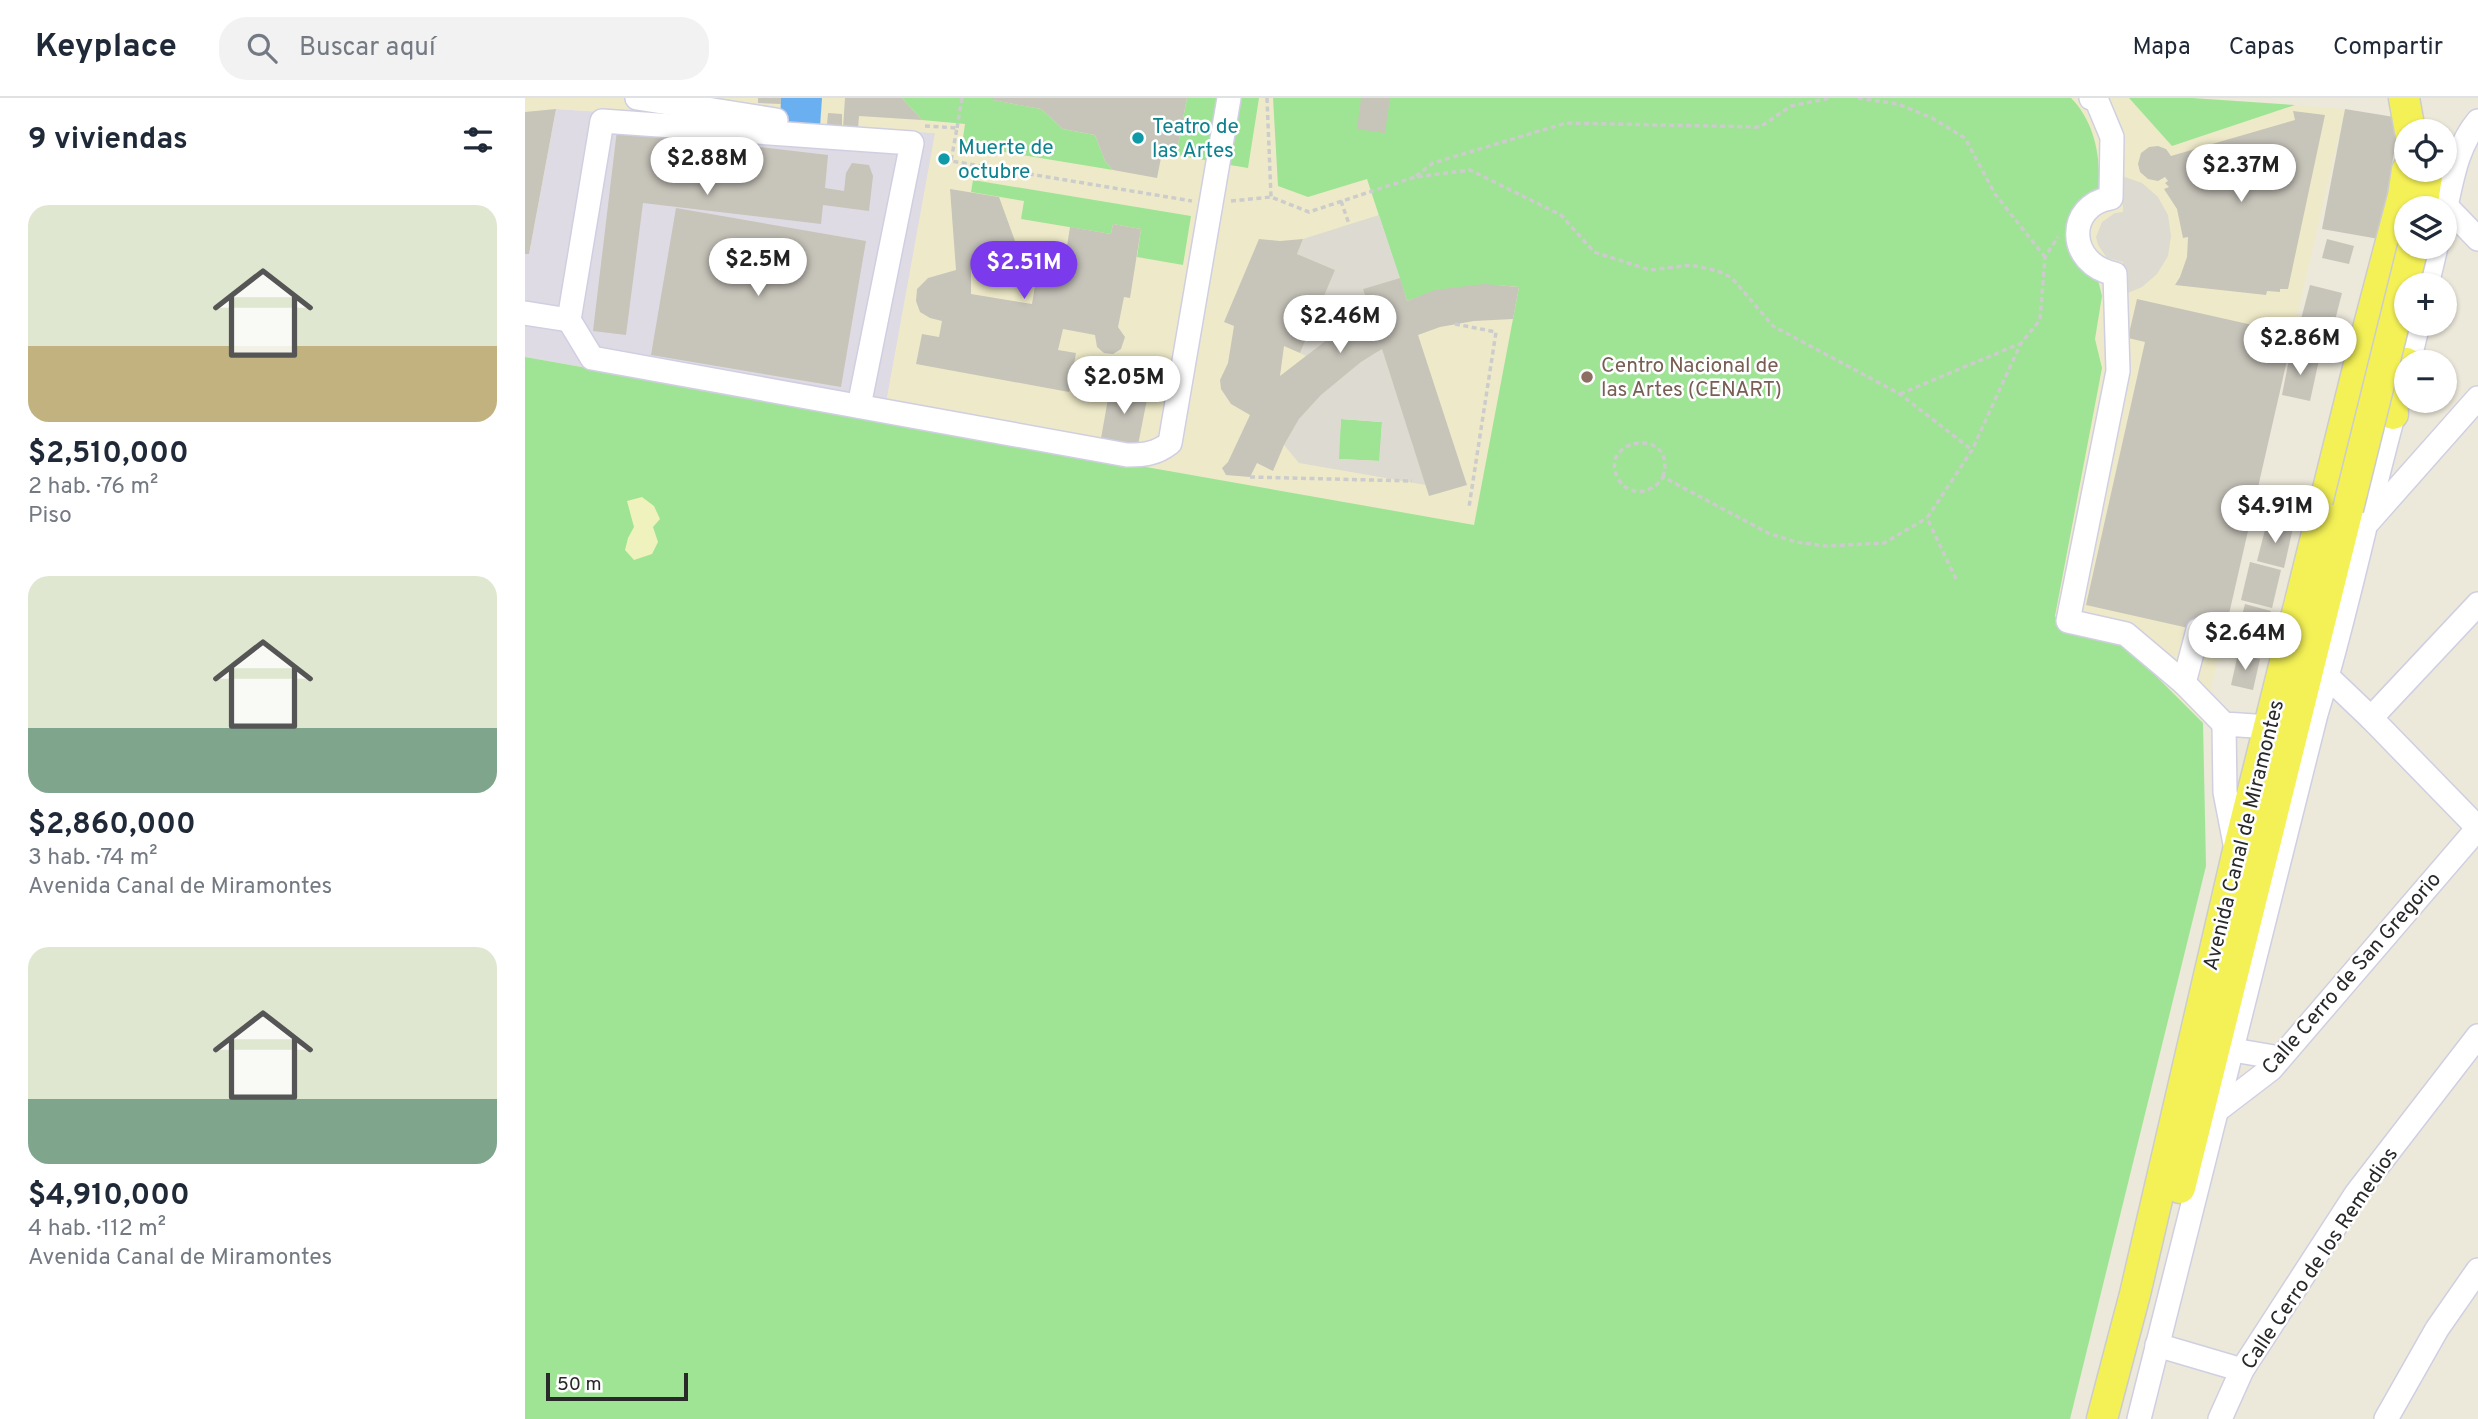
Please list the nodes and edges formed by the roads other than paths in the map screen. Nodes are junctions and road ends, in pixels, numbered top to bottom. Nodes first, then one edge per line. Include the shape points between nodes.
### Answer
1 (637, 98) edge
2 (1229, 98) edge
3 (2091, 98) edge
4 (2404, 98) edge
5 (2424, 98) edge
6 (2409, 119) edge
7 (2427, 119) edge
8 (776, 120) dead end
9 (2478, 121) edge
10 (2469, 152) edge
11 (2405, 182) edge
12 (2445, 196) edge
13 (2457, 223) edge
14 (2478, 239) edge
15 (2410, 259) edge
16 (525, 313) edge
17 (569, 320) junction
18 (2364, 344) junction
19 (2394, 370) edge
20 (2352, 391) junction
21 (2478, 398) edge
22 (859, 406) junction
23 (2394, 411) edge
24 (2393, 414) junction
25 (2356, 518) junction
26 (2478, 604) edge
27 (2198, 630) dead end
28 (2328, 677) junction
29 (2184, 683) junction
30 (2316, 714) junction
31 (2371, 718) junction
32 (2224, 724) junction
33 (2270, 727) junction
34 (2282, 780) junction
35 (2478, 828) edge
36 (2237, 855) junction
37 (2478, 1036) edge
38 (2232, 1050) junction
39 (2280, 1058) junction
40 (2215, 1111) junction
41 (2478, 1270) edge
42 (2157, 1345) junction
43 (2242, 1370) junction
44 (2102, 1419) edge
45 (2122, 1419) edge
46 (2139, 1419) edge
47 (2220, 1419) edge
48 (2386, 1419) edge

1 - 8 street
2 - 22 street via 1170,443 1147,455 1126,455
3 - 29 street via 2097,101 2112,137 2111,198 2088,209 2081,219 2078,240 2095,267 2115,274 2118,371 2113,441 2068,621 2126,634
4 - 6 main road
5 - 7 main road
9 - 10 street via 2466,136
10 - 12 street
11 - 18 main road, Avenida Canal de Miramontes
13 - 14 street
15 - 25 main road, bridge
16 - 17 street
17 - 22 street via 592,358
17 - 22 street via 602,121 912,144
18 - 19 main road via 2366,358 2375,368
18 - 20 main road, Avenida Canal de Miramontes
20 - 24 main road via 2380,388 2391,399
20 - 33 main road, Avenida Canal de Miramontes
21 - 25 street
23 - 24 street, Avenida Canal de Miramontes
24 - 25 street, Avenida Canal de Miramontes
25 - 28 street, Avenida Canal de Miramontes
25 - 34 main road, Avenida Canal de Miramontes
26 - 31 street
27 - 29 street
28 - 30 street, Avenida Canal de Miramontes
28 - 31 street
29 - 32 street
30 - 34 main road
30 - 38 street, Avenida Canal de Miramontes
31 - 35 street
32 - 33 street
32 - 36 street via 2225,792
33 - 36 main road, Avenida Canal de Miramontes
34 - 45 main road, Avenida Canal de Miramontes
35 - 39 street, Calle Cerro de San Gregorio
36 - 44 main road, Avenida Canal de Miramontes
37 - 43 street, Calle Cerro de los Remedios via 2356,1194
38 - 39 street
38 - 40 street, Avenida Canal de Miramontes
39 - 40 street, Calle Cerro de San Gregorio
40 - 42 street, Avenida Canal de Miramontes
41 - 48 street via 2437,1329
42 - 43 street
42 - 46 street, Avenida Canal de Miramontes
43 - 47 street, Calle Cerro de los Remedios

